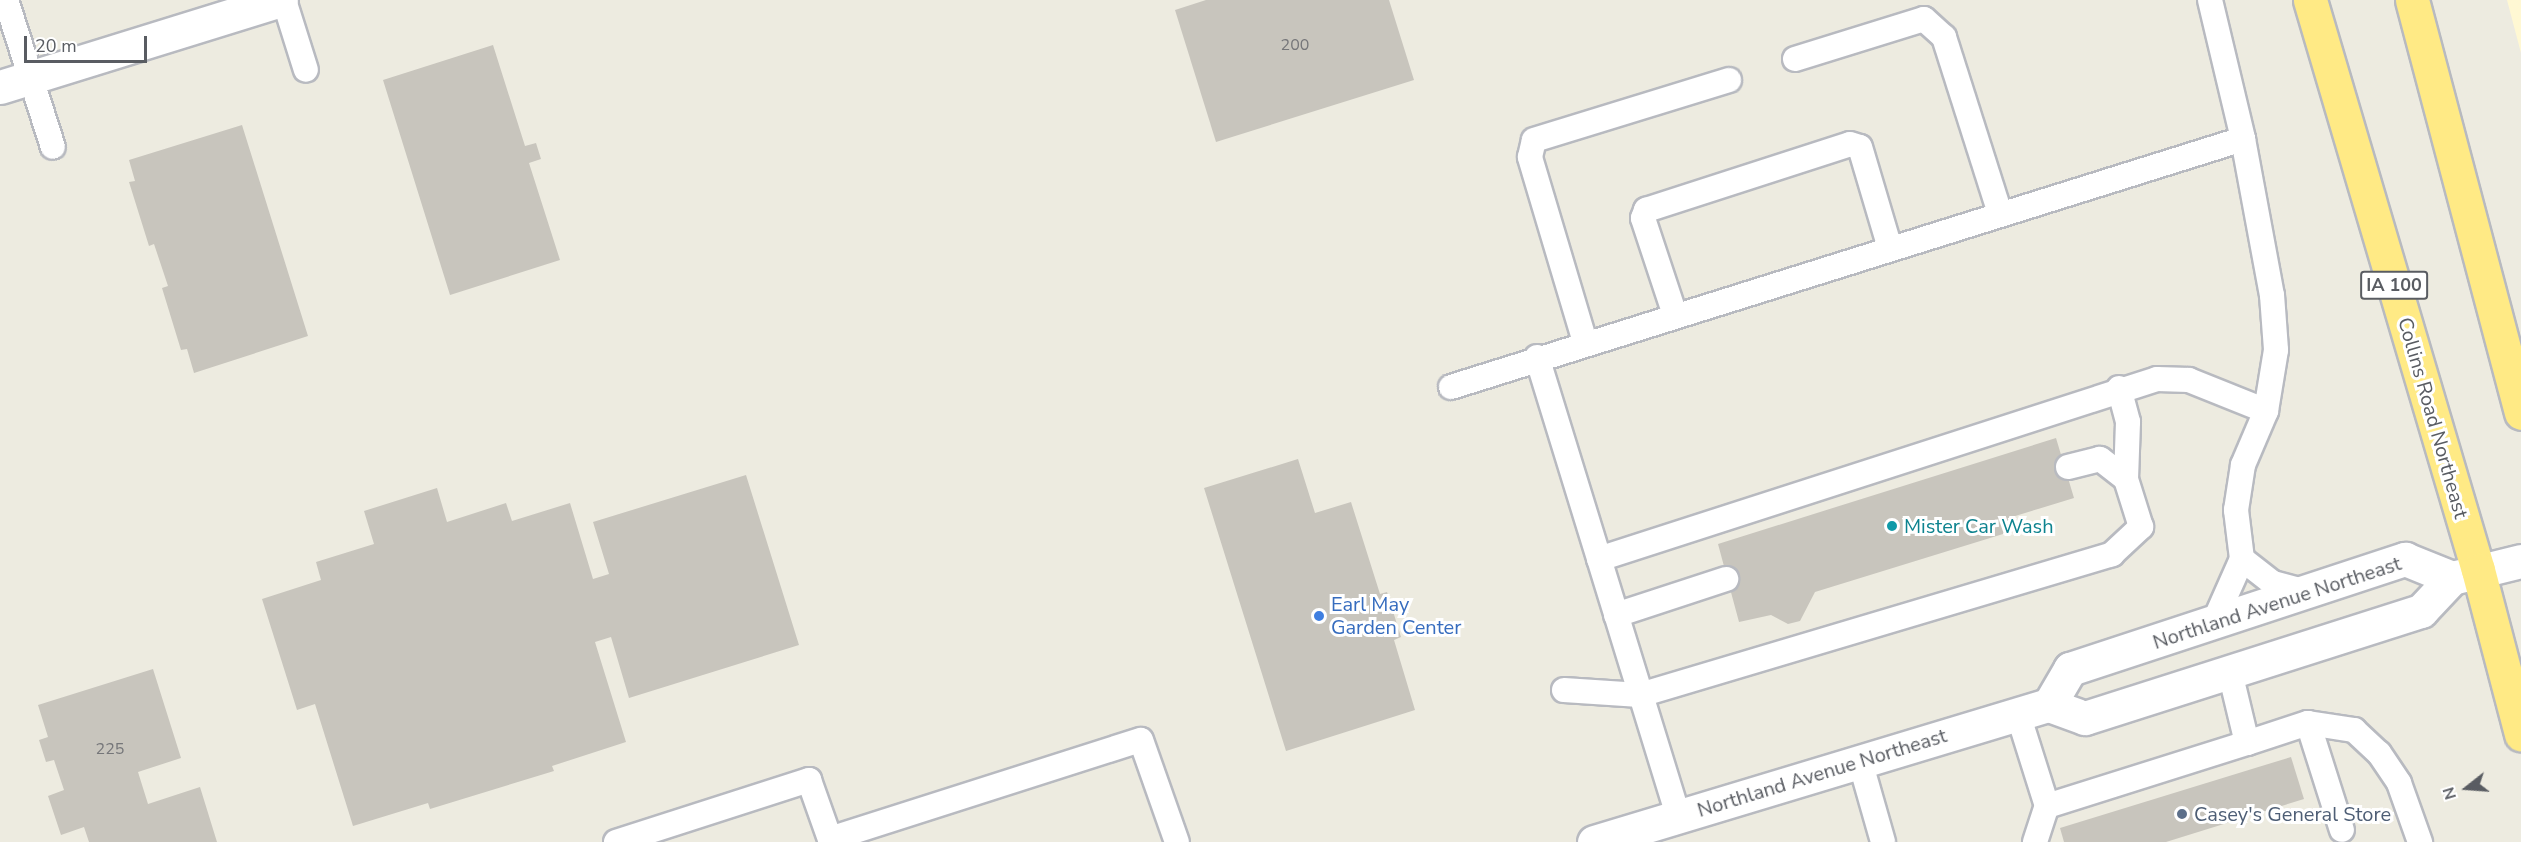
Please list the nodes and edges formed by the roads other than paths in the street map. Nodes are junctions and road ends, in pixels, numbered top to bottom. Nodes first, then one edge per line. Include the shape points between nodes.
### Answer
1 (6, 0) edge
2 (283, 0) edge
3 (2210, 0) edge
4 (2310, 0) edge
5 (2412, 0) edge
6 (1795, 59) dead end
7 (306, 70) dead end
8 (32, 77) junction
9 (1729, 80) dead end
10 (0, 87) edge
11 (2243, 139) junction
12 (53, 147) dead end
13 (2000, 214) junction
14 (1890, 248) junction
15 (1674, 315) junction
16 (1586, 342) junction
17 (1537, 357) junction
18 (1451, 387) dead end
19 (2120, 388) junction
20 (2266, 411) junction
21 (2521, 412) edge
22 (2068, 467) dead end
23 (2126, 479) junction
24 (1599, 559) junction
25 (2242, 559) junction
26 (2521, 561) edge
27 (2465, 574) junction
28 (1726, 579) dead end
29 (2307, 592) junction
30 (1616, 615) junction
31 (2214, 622) junction
32 (2230, 672) junction
33 (1564, 690) dead end
34 (1640, 694) junction
35 (2049, 705) junction
36 (2018, 714) junction
37 (2308, 723) junction
38 (2521, 734) edge
39 (2247, 743) junction
40 (1860, 761) junction
41 (2047, 806) junction
42 (1678, 816) junction
43 (2342, 830) dead end
44 (831, 840) edge
45 (616, 842) edge
46 (1177, 842) edge
47 (1594, 842) edge
48 (1883, 842) edge
49 (2035, 842) edge
50 (2420, 842) edge

1 - 8 lane
2 - 7 lane
2 - 8 street
3 - 11 lane
4 - 27 highway, Collins Road Northeast / IA 100
5 - 21 highway
6 - 13 lane via 1924,19 1944,37
8 - 10 street
8 - 12 lane
9 - 16 lane via 1534,140 1530,157
11 - 13 lane
11 - 20 lane via 2272,295 2276,350
13 - 14 lane
14 - 15 lane
14 - 15 lane via 1860,147 1850,144 1646,210 1643,218
15 - 16 lane
16 - 17 lane
17 - 18 lane
17 - 24 lane
19 - 20 lane via 2157,379 2189,380
19 - 23 lane via 2128,422
19 - 24 lane
20 - 25 lane via 2243,465 2236,510
22 - 23 lane via 2100,459
23 - 34 lane via 2141,527 2112,554
24 - 30 lane
25 - 29 lane via 2273,583
25 - 31 lane
26 - 27 street
27 - 29 street, Northland Avenue Northeast via 2405,559
27 - 32 street via 2421,611
27 - 38 highway, Collins Road Northeast / IA 100
28 - 30 lane
29 - 31 street, Northland Avenue Northeast
30 - 34 lane
31 - 35 street, Northland Avenue Northeast via 2070,669
32 - 35 street via 2085,718
32 - 39 lane
33 - 34 lane
34 - 42 lane
35 - 36 street, Northland Avenue Northeast
36 - 40 street, Northland Avenue Northeast
36 - 41 lane
37 - 39 lane
37 - 43 lane
37 - 50 lane via 2354,730 2379,753 2398,783
39 - 41 lane
40 - 42 street, Northland Avenue Northeast
40 - 48 lane
41 - 49 lane
42 - 47 street, Northland Avenue Northeast
44 - 45 lane via 809,780
44 - 46 lane via 1141,740

